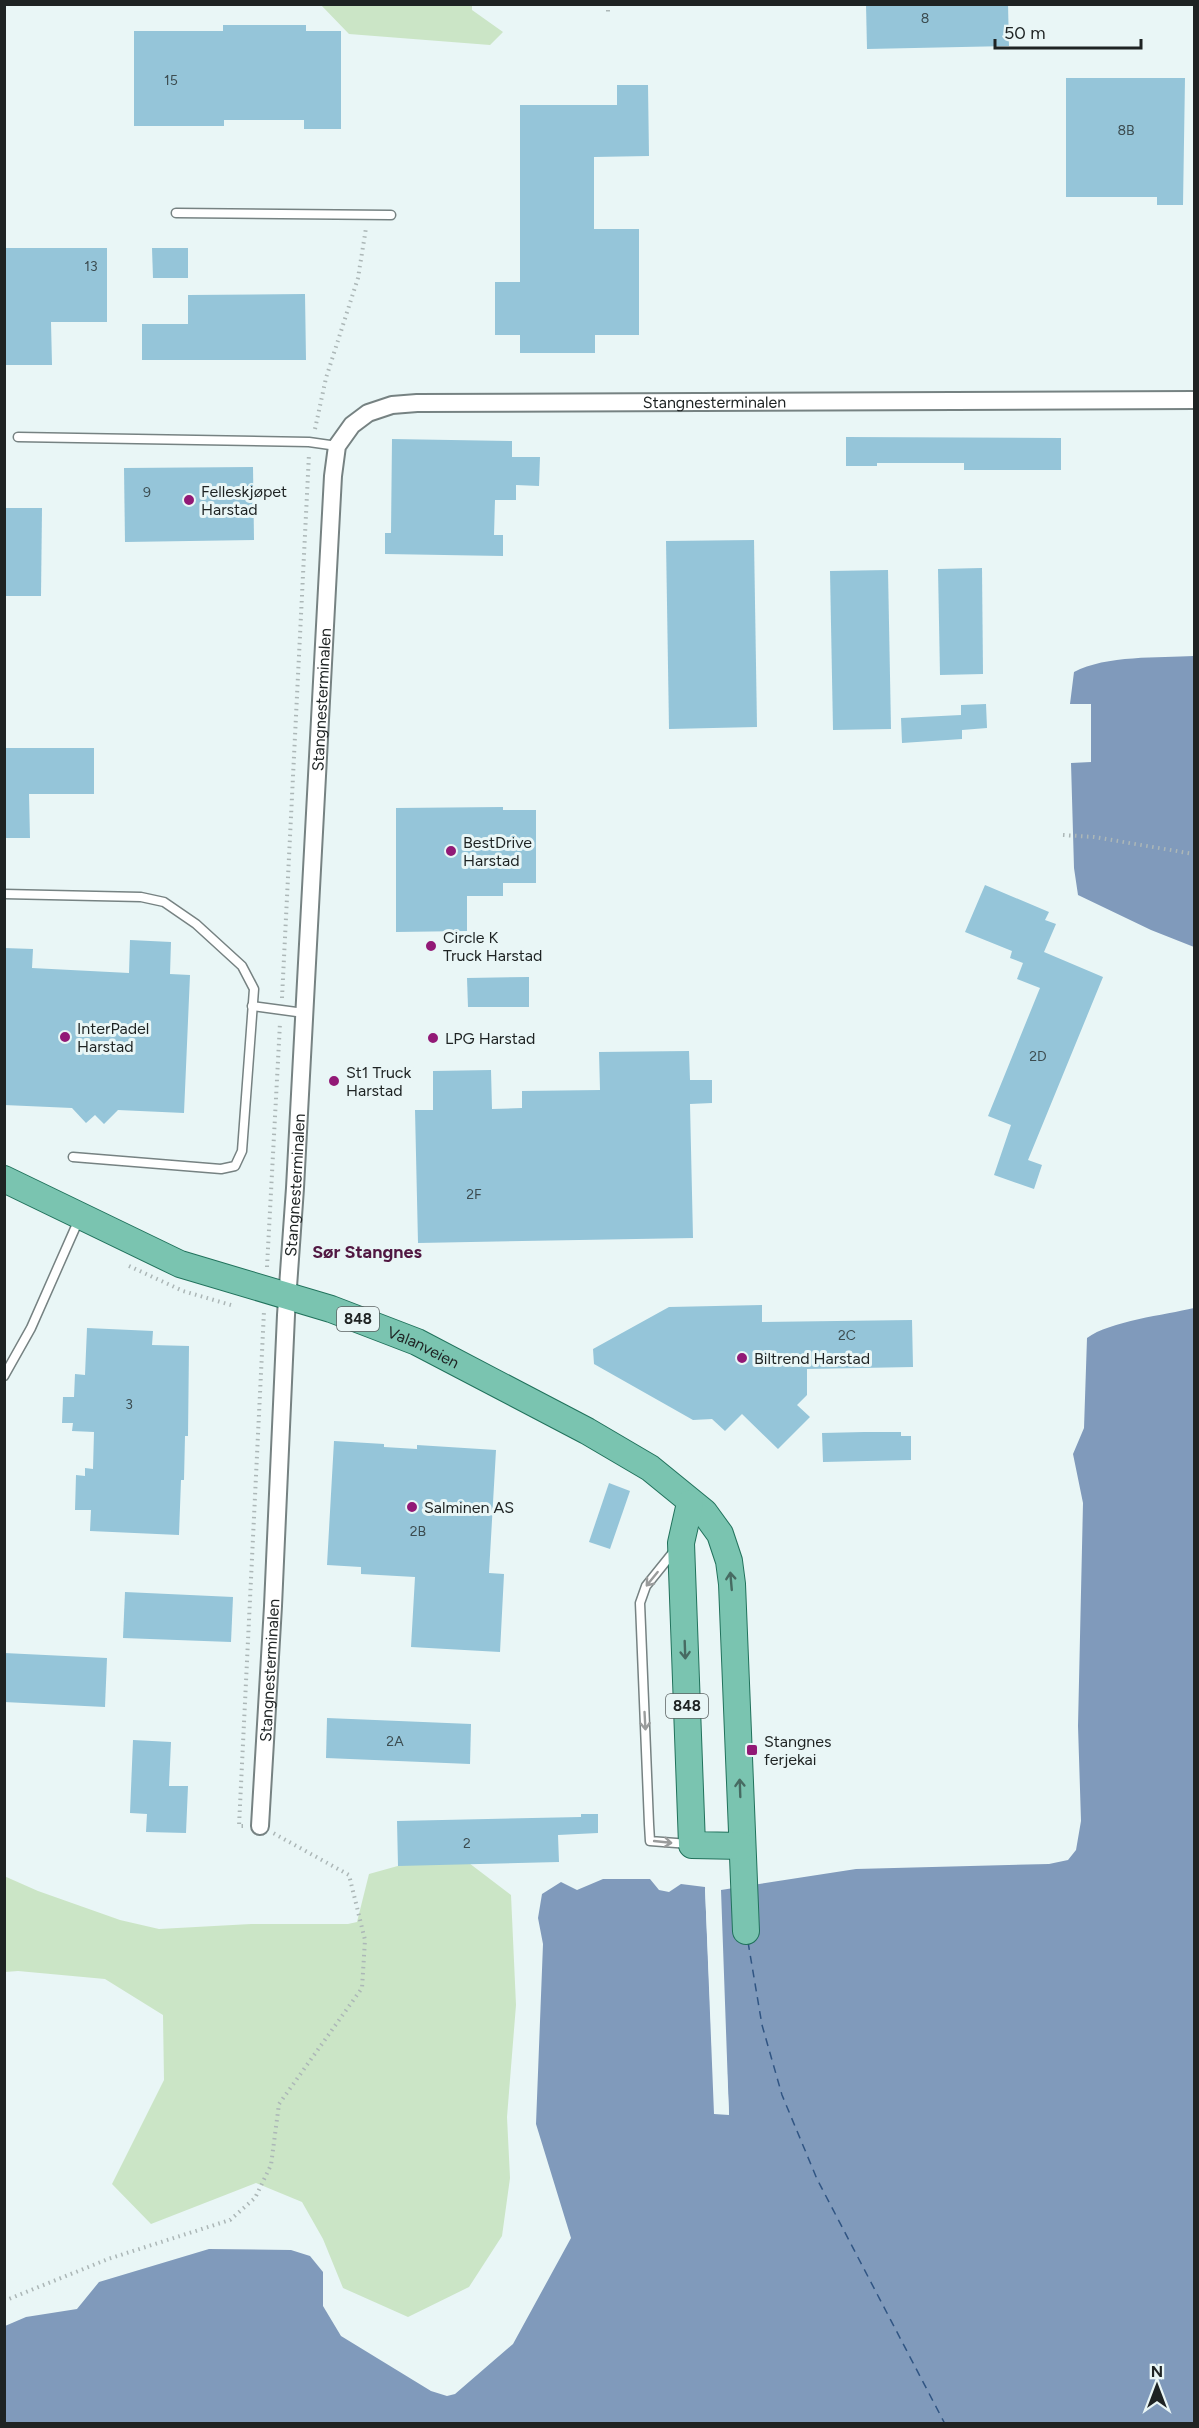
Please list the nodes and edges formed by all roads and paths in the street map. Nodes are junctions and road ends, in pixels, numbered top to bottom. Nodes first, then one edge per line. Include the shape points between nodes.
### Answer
1 (608, 4) edge
2 (608, 12) dead end
3 (176, 213) dead end
4 (391, 215) dead end
5 (1194, 400) edge
6 (18, 437) dead end
7 (337, 446) junction
8 (1063, 835) dead end
9 (1194, 854) edge
10 (4, 894) edge
11 (252, 1006) junction
12 (304, 1013) junction
13 (73, 1157) dead end
14 (4, 1179) edge
15 (80, 1217) junction
16 (287, 1296) junction
17 (264, 1311) dead end
18 (4, 1376) edge
19 (690, 1503) junction
20 (681, 1543) junction
21 (260, 1826) junction
22 (692, 1845) junction
23 (742, 1846) junction
24 (746, 1931) dead end
25 (4, 2301) edge

1 - 2 path
3 - 4 lane
5 - 7 street, Stangnesterminalen via 417,403 392,405 368,413 352,425
6 - 7 lane
7 - 12 street, Stangnesterminalen
8 - 9 path
10 - 11 lane via 141,897 164,902 196,924 242,966 254,989
11 - 12 lane
11 - 13 lane via 242,1152 235,1166 221,1169
12 - 16 street, Stangnesterminalen
14 - 15 main road, Valanveien / 848
15 - 16 main road, Valanveien / 848 via 180,1264
15 - 18 lane via 31,1328
16 - 19 main road, Valanveien / 848 via 368,1322 461,1364 650,1468
16 - 21 street, Stangnesterminalen
17 - 21 path via 239,1826
19 - 20 main road, 848
23 -> 19 main road, 848 via 729,1561 720,1534 704,1512
20 -> 22 main road, 848
20 -> 22 lane via 646,1586 640,1603 640,1621 650,1841
21 - 25 path via 350,1875 364,1940 362,1988 279,2104 271,2165 255,2198 230,2220 108,2259
22 - 23 main road
23 - 24 main road, 848

